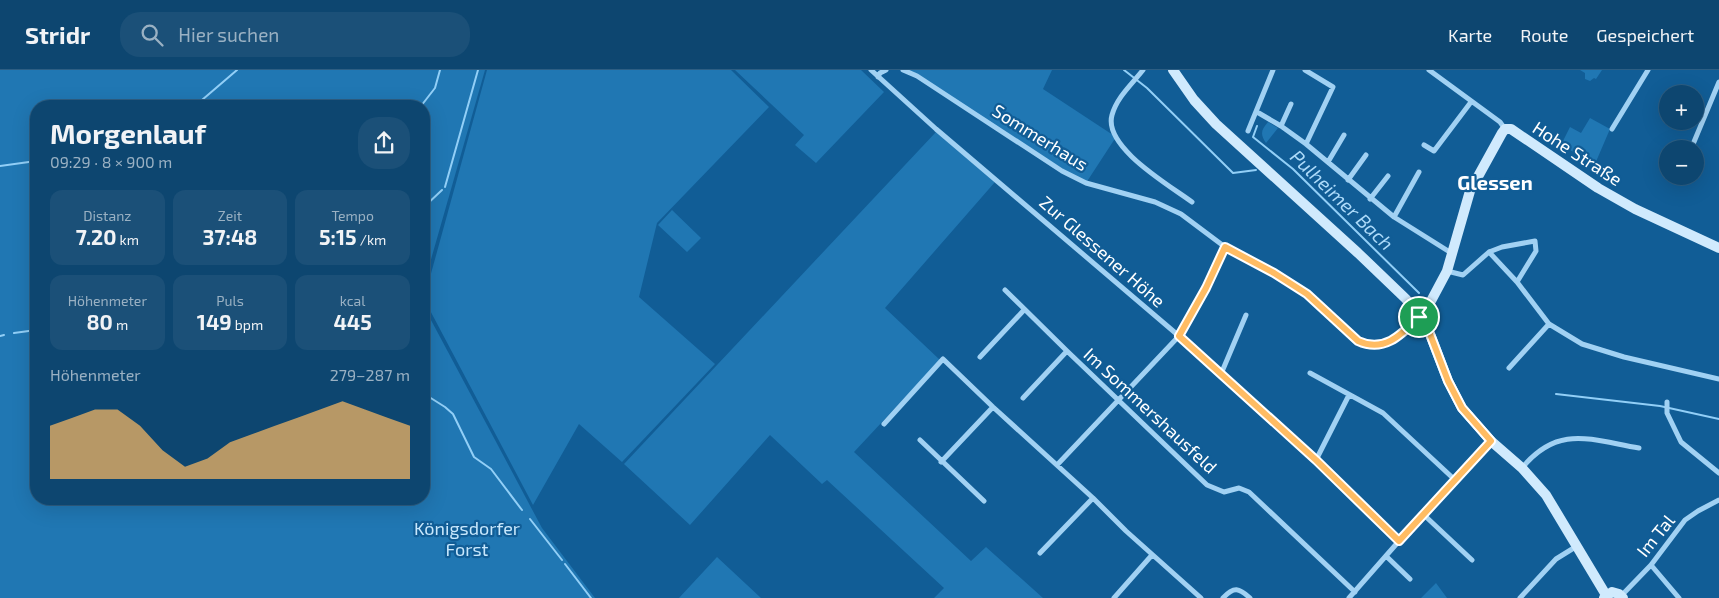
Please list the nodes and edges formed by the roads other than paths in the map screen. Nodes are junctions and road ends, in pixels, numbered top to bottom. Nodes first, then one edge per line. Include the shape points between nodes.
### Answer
1 (871, 70) edge
2 (886, 70) edge
3 (903, 70) edge
4 (1142, 70) edge
5 (1173, 70) edge
6 (1273, 70) edge
7 (1305, 70) edge
8 (1429, 70) edge
9 (1648, 70) edge
10 (878, 77) junction
11 (1719, 82) edge
12 (1471, 102) junction
13 (1290, 104) dead end
14 (1257, 112) junction
15 (1281, 126) junction
16 (1505, 129) junction
17 (1612, 129) dead end
18 (1248, 131) dead end
19 (1344, 135) dead end
20 (1695, 140) edge
21 (1306, 144) junction
22 (1424, 145) dead end
23 (1366, 156) dead end
24 (1328, 162) junction
25 (1419, 172) dead end
26 (1388, 176) dead end
27 (1348, 180) junction
28 (1370, 199) junction
29 (1192, 202) dead end
30 (1394, 218) junction
31 (1225, 247) junction
32 (1719, 248) edge
33 (1488, 252) junction
34 (1453, 254) junction
35 (1448, 271) junction
36 (1517, 282) junction
37 (1006, 290) dead end
38 (1024, 310) junction
39 (1246, 315) dead end
40 (1419, 317) junction
41 (1549, 324) junction
42 (1179, 336) junction
43 (1067, 351) junction
44 (980, 358) dead end
45 (1509, 368) dead end
46 (1310, 373) dead end
47 (1221, 374) junction
48 (1719, 379) edge
49 (1349, 396) junction
50 (1023, 398) dead end
51 (1117, 400) junction
52 (1667, 402) dead end
53 (993, 407) junction
54 (884, 424) dead end
55 (920, 440) dead end
56 (1491, 441) junction
57 (1639, 448) dead end
58 (1316, 460) junction
59 (942, 462) junction
60 (1057, 466) junction
61 (1522, 468) junction
62 (1719, 473) edge
63 (1455, 480) junction
64 (1093, 498) junction
65 (1719, 500) edge
66 (984, 501) dead end
67 (1424, 515) junction
68 (1399, 541) junction
69 (1577, 546) junction
70 (1040, 553) dead end
71 (1152, 555) junction
72 (1386, 556) junction
73 (1472, 560) dead end
74 (1651, 565) junction
75 (1410, 579) dead end
76 (1355, 592) junction
77 (1605, 597) edge
78 (1622, 597) edge
79 (1114, 598) edge
80 (1201, 598) edge
81 (1223, 598) edge
82 (1250, 598) edge
83 (1350, 598) edge
84 (1520, 598) edge
85 (1679, 598) edge

1 - 10 street, Zur Glessener Höhe
2 - 10 street
3 - 31 street, Sommerhaus via 1062,170 1086,183 1155,202 1181,214
4 - 29 street via 1116,105 1111,117 1113,132 1126,153
5 - 40 main road via 1216,124 1385,278
6 - 14 street
7 - 21 street via 1333,87
8 - 12 street, Hohe Straße
9 - 17 street
10 - 42 street, Zur Glessener Höhe
11 - 20 street
12 - 16 street, Hohe Straße
12 - 22 street via 1434,151
13 - 15 street
14 - 15 street
14 - 18 street
15 - 21 street
16 - 32 main road, Hohe Straße via 1590,184
16 - 34 main road via 1470,191
19 - 24 street
21 - 24 street
23 - 27 street
24 - 27 street
25 - 30 street
26 - 28 street
27 - 28 street
28 - 30 street
30 - 34 street
31 - 40 street, Sommerhaus via 1307,294 1358,341 1368,345 1377,346 1390,341
31 - 42 street
33 - 35 street via 1463,275
33 - 36 street
33 - 36 street via 1535,241 1536,251
34 - 35 main road
35 - 40 main road
36 - 41 street
37 - 38 street, Im Sommershausfeld
38 - 43 street, Im Sommershausfeld
38 - 44 street
39 - 47 street
40 - 56 main road via 1430,334 1462,408
41 - 45 street
41 - 48 street via 1582,344
42 - 47 street, Zur Glessener Höhe
42 - 51 street
43 - 50 street, Im Sommershausfeld
43 - 51 street, Im Sommershausfeld
46 - 49 street
47 - 58 street, Zur Glessener Höhe
49 - 58 street
49 - 63 street via 1383,412
51 - 60 street
51 - 76 street, Im Sommershausfeld via 1207,485 1224,492 1239,488 1249,492
52 - 62 street via 1667,413 1681,442
53 - 54 street via 943,359
53 - 59 street
53 - 60 street
55 - 59 street
56 - 61 main road
56 - 63 street
57 - 61 street via 1563,439 1547,445
58 - 68 street, Zur Glessener Höhe
59 - 66 street
60 - 64 street
61 - 69 main road via 1546,495
63 - 67 street
64 - 70 street
64 - 71 street
65 - 74 street, Im Tal via 1685,520
67 - 68 street
67 - 73 street
68 - 72 street
69 - 77 main road
69 - 84 street via 1556,559
71 - 79 street
71 - 80 street
72 - 75 street
72 - 76 street
74 - 78 street, Im Tal
74 - 85 street
76 - 83 street
77 - 78 main road via 1612,592
81 - 82 street via 1229,591 1237,589

